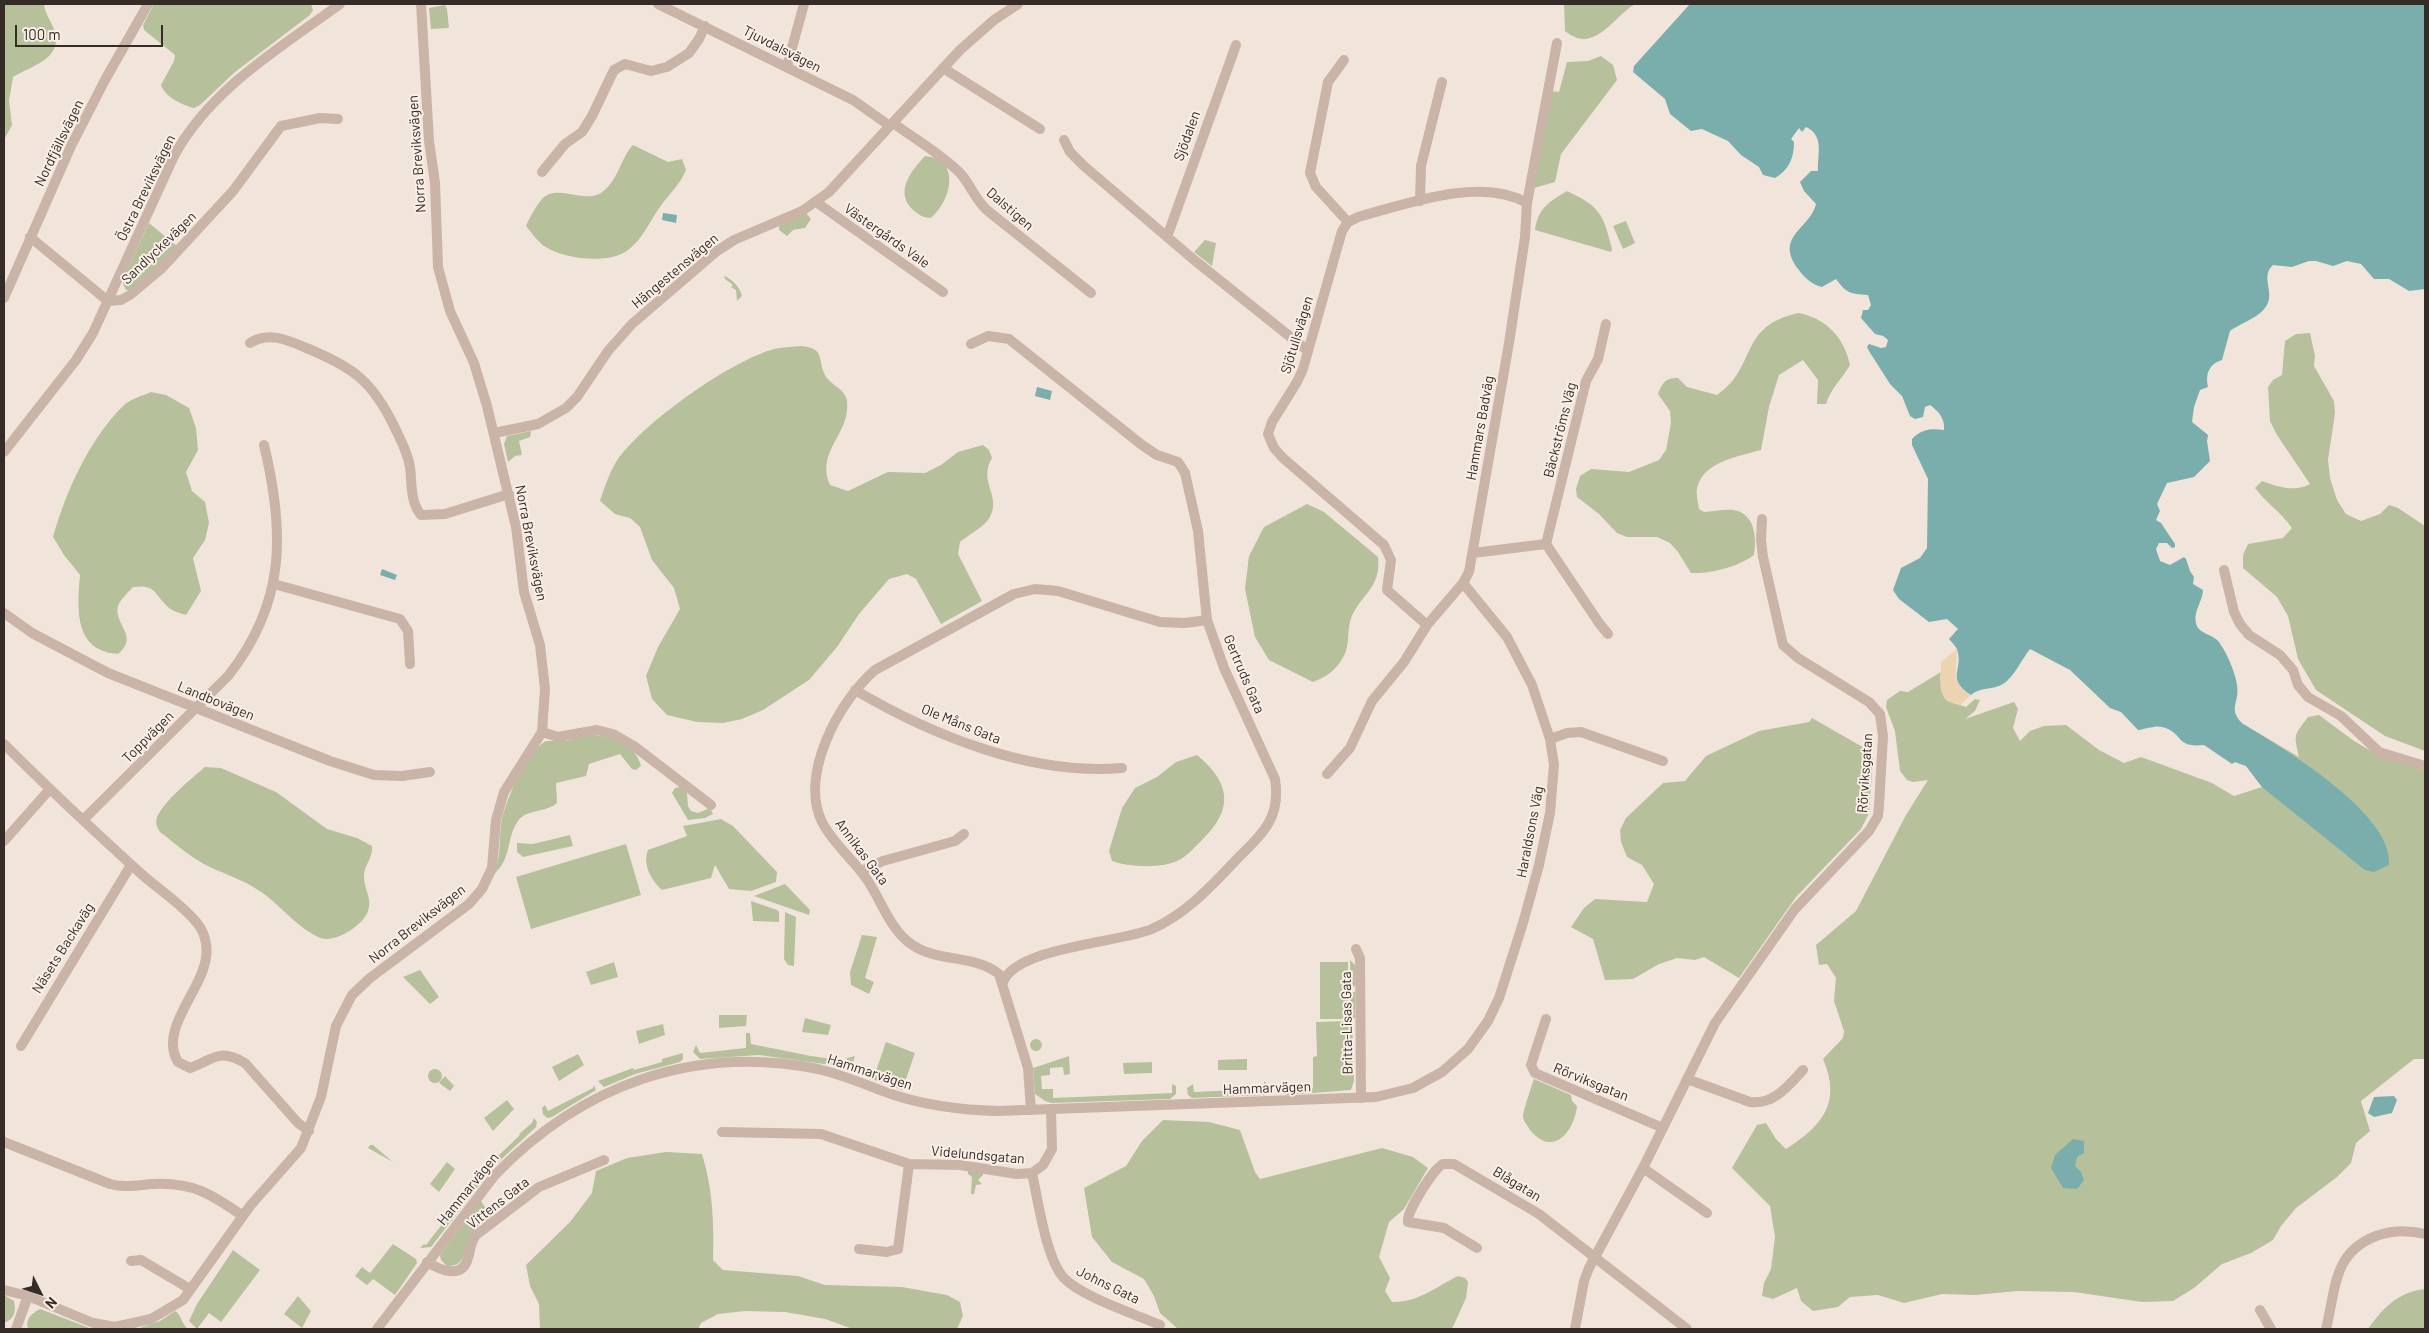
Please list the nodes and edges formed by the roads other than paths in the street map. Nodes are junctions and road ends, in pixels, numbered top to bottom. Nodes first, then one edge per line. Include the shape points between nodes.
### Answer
1 (148, 4) edge
2 (340, 4) edge
3 (421, 4) edge
4 (658, 4) edge
5 (804, 4) edge
6 (1018, 4) edge
7 (705, 26) junction
8 (1557, 43) dead end
9 (1236, 44) dead end
10 (1344, 60) dead end
11 (787, 66) junction
12 (943, 68) junction
13 (1442, 82) dead end
14 (338, 119) dead end
15 (892, 125) junction
16 (1040, 129) dead end
17 (1064, 140) dead end
18 (542, 172) dead end
19 (1420, 201) junction
20 (816, 202) junction
21 (1527, 203) junction
22 (1348, 222) junction
23 (30, 237) junction
24 (1167, 237) junction
25 (943, 292) dead end
26 (1091, 293) dead end
27 (4, 298) edge
28 (108, 301) junction
29 (1606, 324) dead end
30 (250, 344) dead end
31 (971, 344) dead end
32 (1308, 351) junction
33 (494, 433) junction
34 (264, 445) dead end
35 (4, 452) edge
36 (509, 494) junction
37 (1762, 519) dead end
38 (1546, 544) junction
39 (1473, 554) junction
40 (2224, 570) dead end
41 (1463, 583) junction
42 (274, 584) junction
43 (4, 613) edge
44 (1207, 620) junction
45 (1427, 624) junction
46 (1608, 634) dead end
47 (410, 664) dead end
48 (855, 690) junction
49 (196, 708) junction
50 (542, 732) junction
51 (1550, 739) junction
52 (4, 744) edge
53 (1663, 761) dead end
54 (2425, 766) edge
55 (1122, 768) dead end
56 (430, 772) dead end
57 (1328, 774) dead end
58 (50, 789) junction
59 (711, 805) dead end
60 (83, 820) junction
61 (964, 834) dead end
62 (4, 841) edge
63 (131, 865) junction
64 (861, 871) junction
65 (1356, 949) dead end
66 (1003, 982) junction
67 (1546, 1019) dead end
68 (20, 1046) dead end
69 (1804, 1070) dead end
70 (1430, 1079) joint
71 (1687, 1079) junction
72 (1361, 1098) junction
73 (1051, 1109) junction
74 (1031, 1110) junction
75 (1663, 1128) junction
76 (309, 1131) junction
77 (722, 1132) dead end
78 (4, 1142) edge
79 (604, 1160) dead end
80 (909, 1164) junction
81 (1643, 1168) junction
82 (1032, 1173) junction
83 (1706, 1213) dead end
84 (243, 1216) junction
85 (2425, 1234) edge
86 (1477, 1248) dead end
87 (859, 1249) dead end
88 (1594, 1258) junction
89 (131, 1261) dead end
90 (428, 1262) junction
91 (190, 1289) junction
92 (4, 1290) edge
93 (28, 1296) junction
94 (2260, 1310) dead end
95 (1160, 1325) dead end
96 (16, 1329) edge
97 (377, 1329) edge
98 (1575, 1329) edge
99 (1686, 1329) edge
100 (2271, 1329) edge
101 (2326, 1329) edge

1 - 23 street, Nordfjällsvägen via 71,146
2 - 28 street, Östra Breviksvägen via 228,89 195,123 174,156
3 - 33 street, Norra Breviksvägen via 438,267 450,311 481,384
4 - 7 street, Tjuvdalsvägen
5 - 11 street
6 - 12 street, Hängestensvägen via 983,28
7 - 11 street, Tjuvdalsvägen
7 - 18 street via 689,52 667,67 651,71 625,64 614,70 582,132 566,144
8 - 21 street, Hammars Badväg
9 - 24 street, Sjödalen
10 - 22 street via 1328,82 1310,173 1316,187
11 - 15 street, Tjuvdalsvägen
12 - 15 street, Hängestensvägen
12 - 16 street
13 - 19 street via 1420,166
14 - 28 street, Sandlyckevägen via 320,118 281,126 233,191 160,269 130,296
15 - 20 street, Hängestensvägen
15 - 26 street, Dalstigen via 953,167 976,200 988,211
17 - 24 street via 1070,152 1084,166
19 - 21 street via 1451,194 1490,193
19 - 22 street via 1358,216
20 - 25 street, Västergårds Vale
20 - 33 street, Hängestensvägen via 734,240 702,262 618,339 566,408 538,424
21 - 39 street, Hammars Badväg via 1526,237
22 - 32 street, Sjötullsvägen via 1342,231
23 - 27 street, Nordfjällsvägen
23 - 28 street
24 - 32 street
28 - 35 street via 94,334
29 - 38 street, Bäckströms Väg via 1598,359 1586,381
30 - 36 street via 265,337 291,342 345,366 370,386 387,411 404,448 410,466 413,498 421,515 445,514
31 - 44 street, Gertruds Gata via 988,336 1009,339 1142,445 1182,466 1198,531
32 - 45 street, Sjötullsvägen via 1298,382 1272,422 1268,434 1270,439 1283,458 1384,545 1391,560 1387,590
33 - 36 street, Norra Breviksvägen
34 - 42 street, Toppvägen via 277,535
36 - 50 street, Norra Breviksvägen via 524,592 538,634 544,666
37 - 71 street, Rörviksgatan via 1760,540 1783,645 1798,658 1869,702 1880,714 1883,736 1878,816 1869,831 1802,901 1735,992 1715,1023
38 - 39 street
38 - 46 street
39 - 41 street, Hammars Badväg
40 - 54 street via 2240,624 2250,635 2280,655 2308,697 2341,716 2379,752
41 - 45 street, Hammars Badväg
41 - 51 street, Haraldsons Väg via 1516,650
42 - 47 street via 400,619 408,631
42 - 49 street, Toppvägen via 246,653
43 - 49 street, Landbovägen via 32,633 83,661
44 - 48 street, Annikas Gata via 1160,622 1058,591 1044,588 1026,590 887,662
44 - 66 street, Gertruds Gata via 1224,668 1275,779 1277,802 1272,820 1234,863 1176,917 1141,933 1035,958 1009,972
45 - 57 street, Hammars Badväg via 1404,662 1372,701 1350,748
48 - 55 street, Ole Måns Gata via 909,718 995,754 1085,769
48 - 64 street, Annikas Gata via 837,718 821,756 814,794 819,816 827,831
49 - 56 street, Landbovägen via 363,773 402,776
49 - 60 street, Toppvägen
50 - 59 street via 558,737 597,730 613,734 634,746
50 - 76 street, Norra Breviksvägen via 504,792 496,820 494,860 482,888 469,904 370,978 345,1005 331,1041 321,1097
51 - 53 street via 1581,732
51 - 70 street, Haraldsons Väg via 1554,773 1550,814 1537,874 1498,998 1488,1021 1468,1049
52 - 58 street
58 - 60 street
58 - 62 street
60 - 63 street
61 - 64 street via 946,844 883,861
63 - 68 street, Näsets Backaväg
63 - 76 street via 190,916 205,938 202,975 177,1025 176,1060 186,1068 223,1055 245,1063 298,1123
64 - 66 street, Annikas Gata via 895,927 913,945 935,955 987,967 999,974
65 - 72 street, Britta-Lisas Gata via 1360,958
66 - 74 street via 1028,1068
67 - 75 street, Rörviksgatan via 1531,1065 1535,1073
69 - 71 street via 1770,1100 1757,1103
70 - 72 street, Hammarvägen via 1396,1094
71 - 75 street, Rörviksgatan
72 - 73 street, Hammarvägen
73 - 74 street, Hammarvägen
73 - 82 street, Videlundsgatan via 1052,1149 1043,1165
74 - 90 street, Hammarvägen via 998,1112 948,1108 907,1099 818,1069 763,1062 698,1065 661,1072 602,1094 530,1142 495,1175
75 - 81 street, Rörviksgatan
76 - 84 street, Norra Breviksvägen via 294,1158
77 - 80 street, Videlundsgatan via 821,1134
78 - 84 street via 110,1184 195,1187
79 - 90 street, Vittens Gata via 539,1188 476,1235 470,1245 468,1260 458,1270 440,1270
80 - 82 street, Videlundsgatan via 960,1165 1017,1174
80 - 87 street via 898,1249 887,1252
81 - 83 street
81 - 88 street, Rörviksgatan
82 - 95 street, Johns Gata via 1054,1262 1063,1278 1082,1291
84 - 91 street, Norra Breviksvägen
85 - 101 street via 2383,1234 2353,1249 2340,1268
86 - 88 street, Blågatan via 1444,1228 1408,1222 1411,1209 1443,1164 1454,1164 1518,1200
88 - 98 street, Rörviksgatan via 1584,1281
88 - 99 street, Blågatan
89 - 91 street via 141,1260
90 - 97 street, Hammarvägen
91 - 93 street, Norra Breviksvägen via 183,1300 158,1316 139,1323 115,1326 93,1323
92 - 93 street, Norra Breviksvägen
93 - 96 street
94 - 100 street

